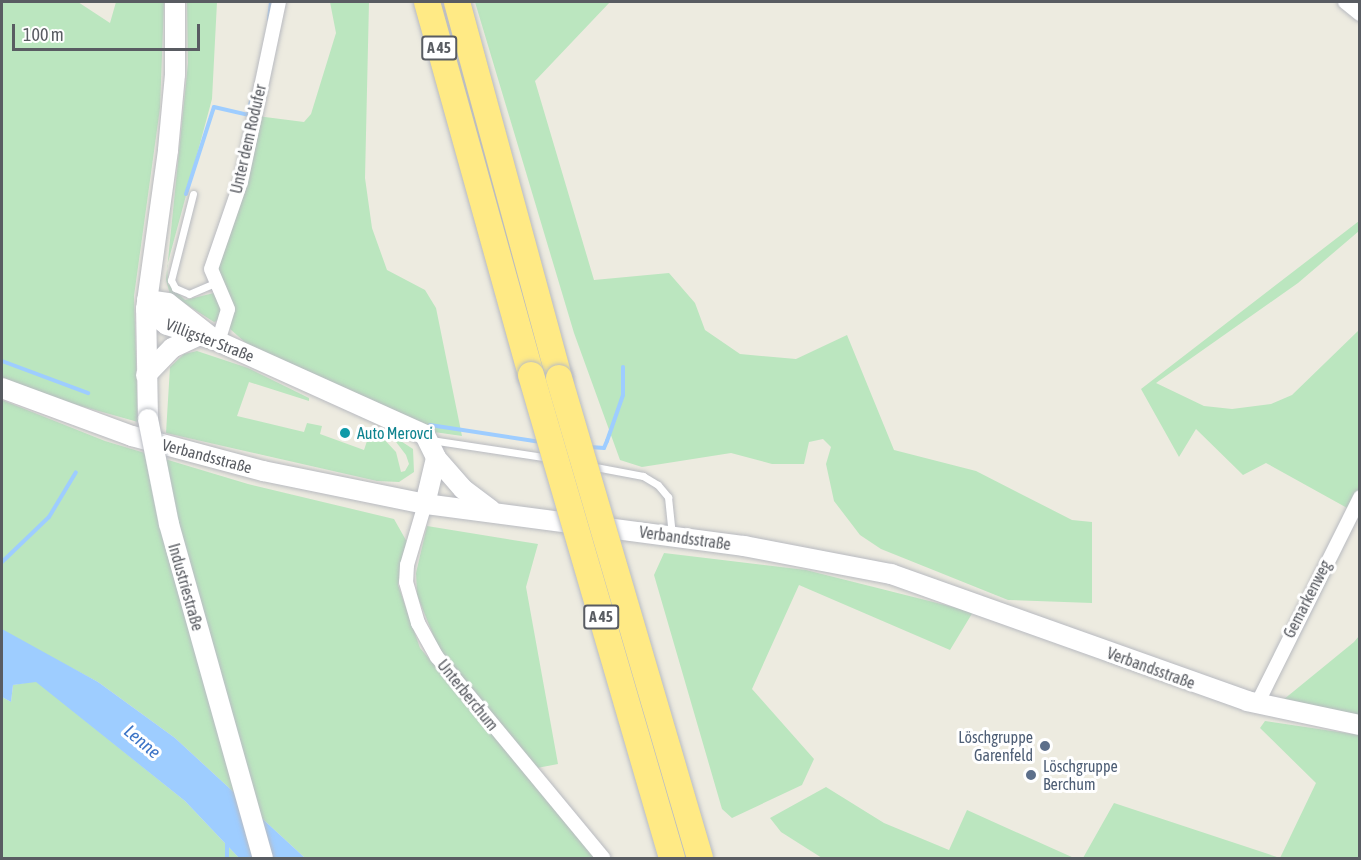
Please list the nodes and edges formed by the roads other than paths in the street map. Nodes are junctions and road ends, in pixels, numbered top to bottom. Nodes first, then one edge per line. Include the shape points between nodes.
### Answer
1 (175, 2) edge
2 (279, 2) edge
3 (427, 2) edge
4 (456, 2) edge
5 (1345, 2) edge
6 (1359, 14) edge
7 (193, 194) dead end
8 (215, 283) junction
9 (147, 304) junction
10 (210, 339) junction
11 (146, 375) junction
12 (2, 388) edge
13 (428, 440) junction
14 (436, 459) junction
15 (565, 461) dead end
16 (576, 463) dead end
17 (1359, 496) edge
18 (425, 504) junction
19 (491, 511) junction
20 (672, 536) junction
21 (1257, 704) junction
22 (1359, 725) edge
23 (263, 858) edge
24 (603, 858) edge
25 (672, 858) edge
26 (700, 858) edge

1 - 9 main road via 168,150
2 - 8 street, Unter dem Rodufer via 241,182 211,269
3 - 25 highway, A 45, bridge
4 - 26 highway, A 45, bridge via 559,378
5 - 6 street
7 - 8 lane via 171,279 175,288 189,294
8 - 10 street, Unter dem Rodufer via 228,309
9 - 10 main road, Villigster Straße via 167,325
9 - 11 main road, Industriestraße
10 - 11 main road via 172,348
10 - 13 main road, Villigster Straße via 415,428
11 - 23 main road, Industriestraße, bridge via 148,419 169,524
12 - 18 main road, Verbandsstraße via 186,451
13 - 14 main road
13 - 15 lane
14 - 18 main road
14 - 19 main road via 463,489
16 - 20 lane via 643,476 658,485 668,497
17 - 21 street, Gemarkenweg
18 - 19 main road, Verbandsstraße
18 - 24 street, Unterberchum via 406,582 418,623 437,657
19 - 20 main road, Verbandsstraße
20 - 21 main road, Verbandsstraße via 891,574
21 - 22 main road, Verbandsstraße

